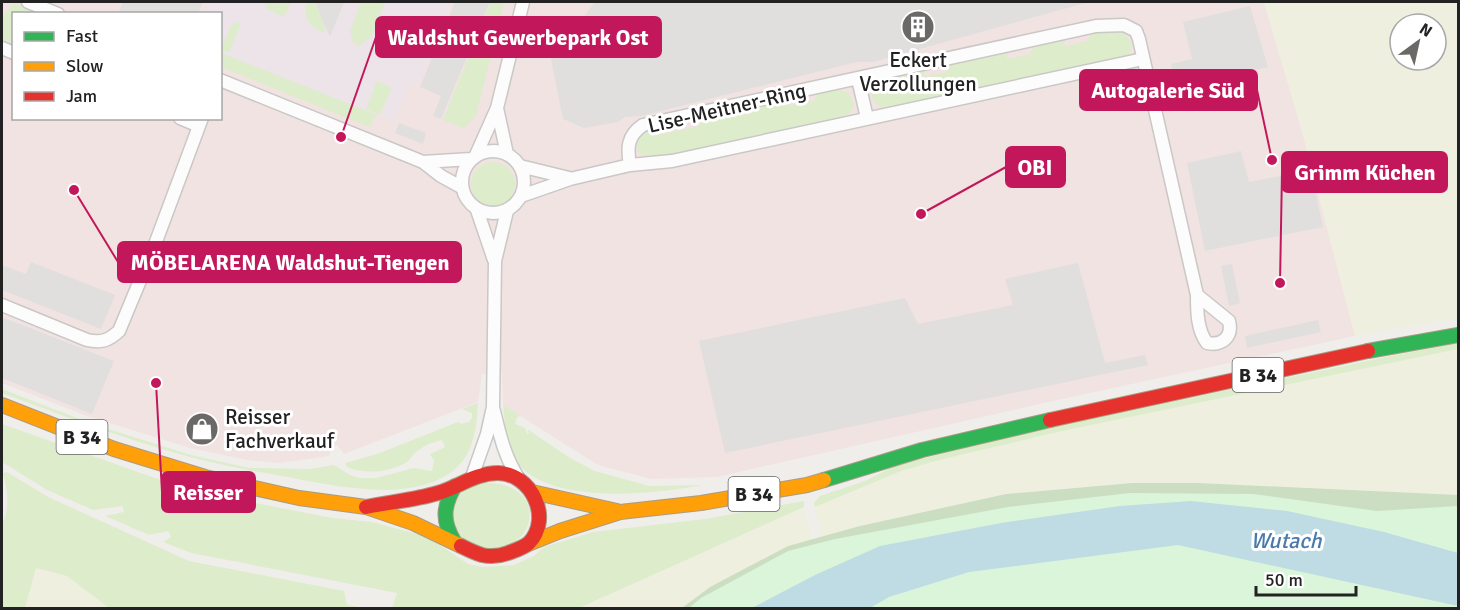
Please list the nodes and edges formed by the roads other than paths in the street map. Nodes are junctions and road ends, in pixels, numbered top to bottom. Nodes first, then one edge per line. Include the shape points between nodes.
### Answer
1 (28, 2) edge
2 (524, 2) edge
3 (53, 12) edge
4 (1143, 59) junction
5 (858, 79) junction
6 (222, 82) edge
7 (497, 108) junction
8 (867, 118) junction
9 (201, 122) edge
10 (507, 154) junction
11 (474, 157) junction
12 (423, 162) junction
13 (630, 165) junction
14 (520, 166) junction
15 (570, 178) junction
16 (461, 187) junction
17 (521, 196) junction
18 (477, 210) junction
19 (507, 211) junction
20 (495, 261) junction
21 (1197, 296) dead end
22 (2, 305) edge
23 (1458, 334) edge
24 (2, 405) edge
25 (493, 407) junction
26 (472, 477) junction
27 (519, 480) junction
28 (455, 486) junction
29 (532, 492) junction
30 (366, 507) junction
31 (620, 512) junction
32 (454, 541) junction
33 (528, 544) junction

1 - 3 street
2 - 7 street
4 - 5 street, Lise-Meitner-Ring via 1136,31 1124,25 1096,26
4 - 8 street, Lise-Meitner-Ring
4 - 21 street
5 - 8 street
5 - 13 street, Lise-Meitner-Ring via 643,125 632,132 627,149
6 - 12 street
7 - 10 street
7 - 11 street
8 - 13 street, Lise-Meitner-Ring via 672,161
9 - 22 street via 119,331 99,343
10 - 11 street via 486,151
10 - 14 street
11 - 12 street
11 - 16 street via 465,167
12 - 16 street
13 - 15 street, Lise-Meitner-Ring
14 - 15 street, Lise-Meitner-Ring
14 - 17 street via 524,176
15 - 17 street, Lise-Meitner-Ring
16 - 18 street
17 - 19 street
18 - 19 street
18 - 20 street
19 - 20 street
20 - 25 street
23 - 31 main road, B 34 via 1058,418 922,450 807,485
24 - 30 main road, B 34 via 114,449 205,477 299,498
25 - 26 street
25 - 27 street via 503,448
26 - 27 main road, B 34 via 501,473
26 - 28 main road, B 34
27 - 29 main road, B 34
28 - 30 main road, B 34 via 422,497
28 - 32 main road via 444,514 446,529
29 - 31 main road, B 34
29 - 33 main road via 540,520
30 - 32 main road, B 34
31 - 33 main road, B 34
32 - 33 main road, B 34 via 491,557 509,554

